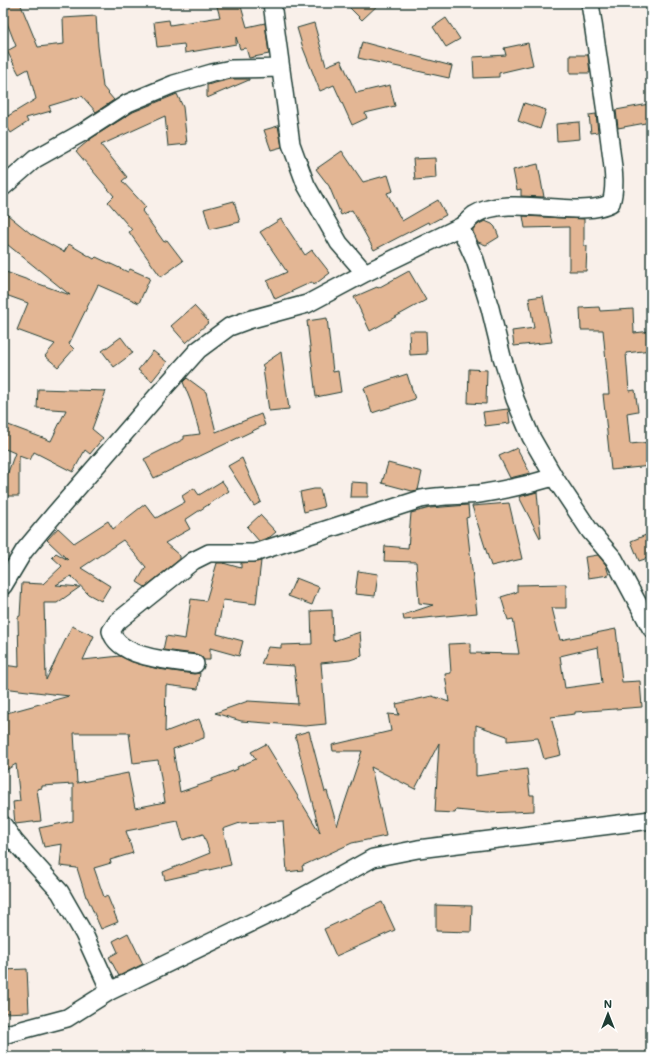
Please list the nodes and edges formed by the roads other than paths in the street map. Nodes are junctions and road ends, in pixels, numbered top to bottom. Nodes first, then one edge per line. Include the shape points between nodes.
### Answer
1 (272, 3) edge
2 (590, 3) edge
3 (281, 68) junction
4 (3, 187) edge
5 (460, 227) junction
6 (365, 273) junction
7 (554, 477) junction
8 (3, 586) edge
9 (651, 628) edge
10 (195, 664) dead end
11 (651, 820) edge
12 (3, 825) edge
13 (110, 992) junction
14 (3, 1035) edge

1 - 3 street
2 - 5 street via 613,173 614,193 610,203 591,209 520,206 492,209 475,215
3 - 4 street via 231,69 212,73 174,84 128,102 35,160
3 - 6 street via 291,144 306,185 339,243
5 - 6 street
5 - 7 street via 475,260 516,400 531,437
6 - 8 street via 307,304 230,327 198,350 24,551
7 - 9 street via 590,531 614,559
7 - 10 street via 515,488 421,499 254,553 209,553 193,560 117,622 111,631 113,639 123,648 154,659
11 - 13 street via 418,849 373,858 288,905
12 - 13 street via 60,892 84,934
13 - 14 street via 67,1018

